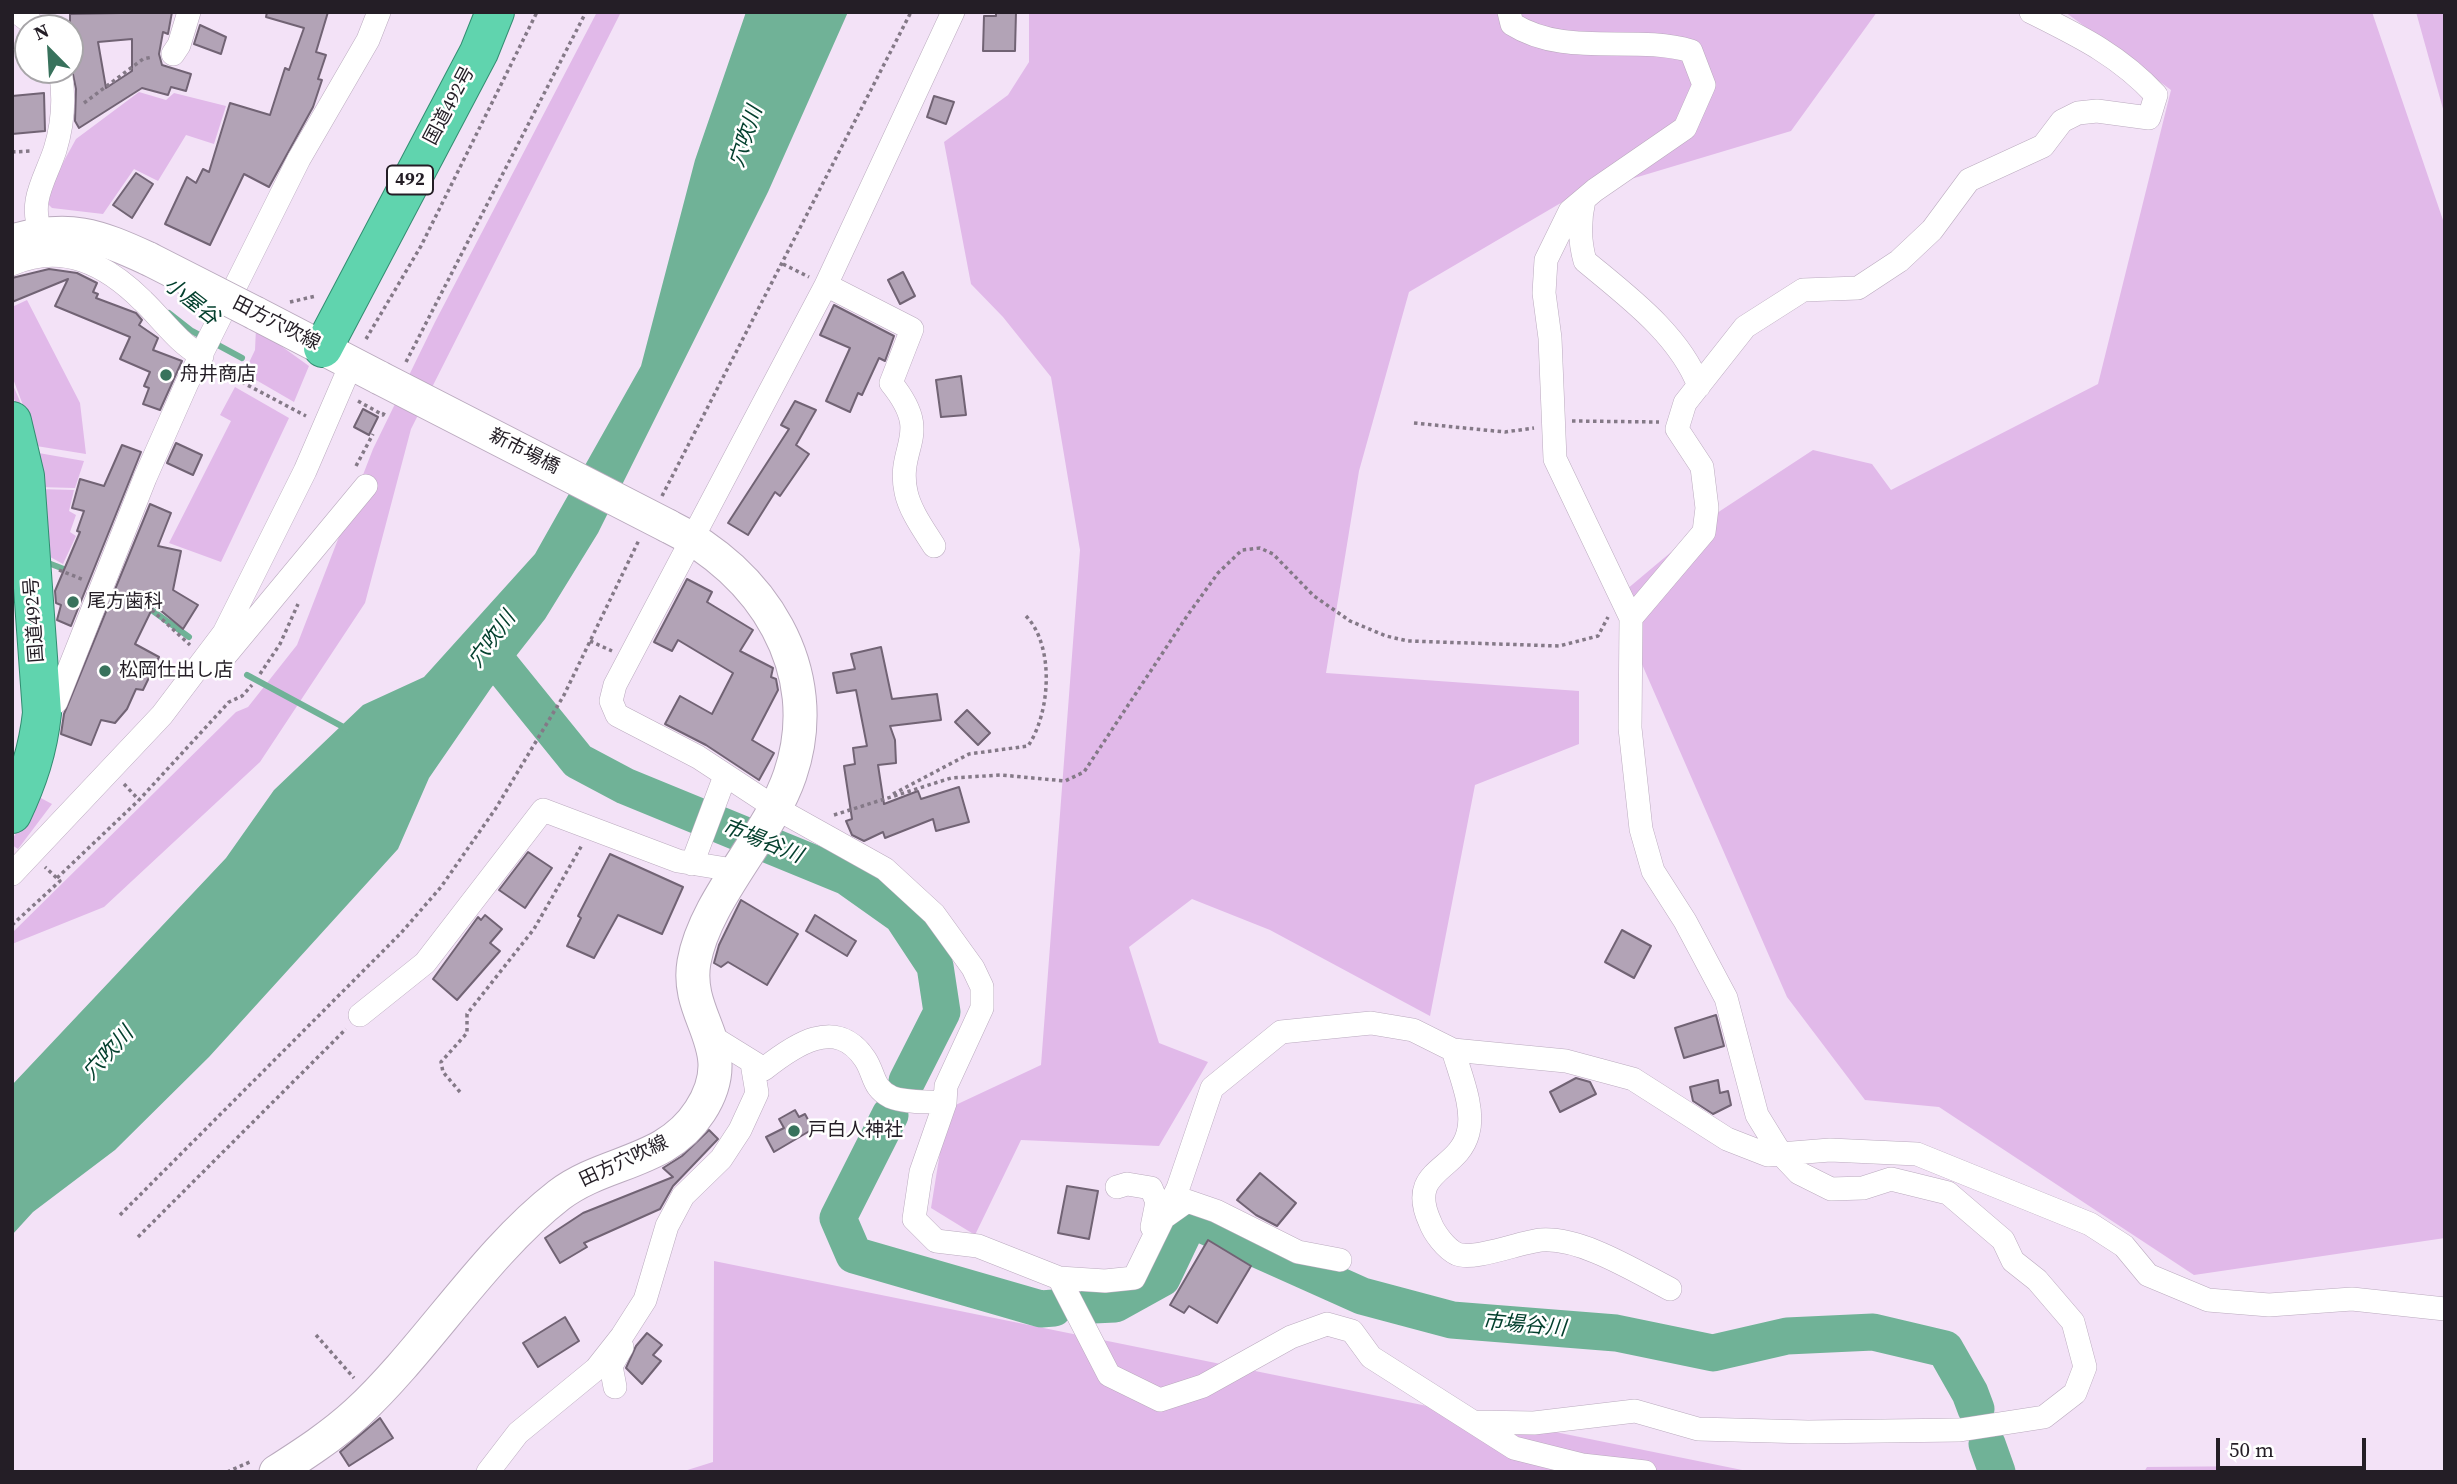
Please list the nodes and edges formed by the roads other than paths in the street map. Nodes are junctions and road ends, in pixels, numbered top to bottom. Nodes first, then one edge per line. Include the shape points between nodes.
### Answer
1 (189, 12) edge
2 (379, 12) edge
3 (495, 12) edge
4 (953, 12) edge
5 (1509, 12) edge
6 (2031, 12) edge
7 (173, 54) road end
8 (62, 84) edge
9 (1584, 200) junction
10 (27, 237) edge
11 (12, 264) edge
12 (820, 282) junction
13 (202, 355) junction
14 (336, 371) junction
15 (380, 378) joint
16 (1699, 386) junction
17 (12, 421) edge
18 (366, 486) dead end
19 (666, 525) junction
20 (934, 546) dead end
21 (1631, 618) junction
22 (199, 669) junction
23 (42, 713) junction
24 (722, 784) junction
25 (12, 814) edge
26 (771, 814) junction
27 (695, 855) junction
28 (742, 865) junction
29 (12, 874) edge
30 (360, 1015) road end
31 (709, 1035) junction
32 (1453, 1050) junction
33 (752, 1063) junction
34 (945, 1103) junction
35 (1781, 1154) junction
36 (1116, 1187) dead end
37 (1163, 1218) junction
38 (1144, 1257) junction
39 (1340, 1259) dead end
40 (1059, 1278) junction
41 (1670, 1289) dead end
42 (2445, 1309) edge
43 (626, 1331) junction
44 (615, 1387) dead end
45 (1476, 1422) junction
46 (276, 1472) edge
47 (488, 1472) edge
48 (1644, 1472) edge

1 - 7 street
2 - 13 street via 369,40 299,159
3 - 14 highway, 国道492号 / 492
4 - 12 street
5 - 9 street via 1512,24 1528,34 1575,43 1672,45 1691,51 1704,85 1685,128
6 - 16 street via 2102,48 2138,76 2156,95 2149,118 2097,111 2062,121 2043,146 1969,180 1932,230 1899,261 1858,288 1803,290 1745,327
8 - 10 street via 64,100 54,152 35,197 36,219
9 - 16 street via 1580,230 1585,261 1673,338
9 - 21 street via 1570,211 1546,260 1555,459
10 - 14 main road, 田方穴吹線, bridge via 68,231 103,238 255,313
11 - 13 street via 55,253 75,256 111,275 189,349
12 - 19 street
12 - 20 street via 912,329 891,383 908,404 914,435 906,492
13 - 23 street via 145,478 56,702
14 - 15 main road, 田方穴吹線
14 - 22 street via 305,471 224,633
15 - 19 main road, 新市場橋, bridge
16 - 21 street via 1685,403 1677,429 1702,467 1707,508 1704,532
17 - 23 highway, 国道492号 via 24,476
18 - 22 street via 225,656
19 - 24 street via 611,701 617,715 698,757
19 - 26 main road, 田方穴吹線 via 728,563 758,595 784,639 797,683 799,729 790,775
21 - 35 street via 1630,728 1641,829 1653,871 1726,998 1756,1115
22 - 29 street via 162,715
23 - 25 highway, 国道492号 via 39,746
24 - 26 street
24 - 27 street
26 - 28 main road, 田方穴吹線
26 - 34 street via 811,829 885,869 934,914 982,986 982,1008 946,1086
27 - 28 street
27 - 30 street via 543,810 425,963
28 - 31 main road, 田方穴吹線 via 704,929 694,964 694,989
31 - 33 street
31 - 46 main road, 田方穴吹線 via 717,1055 713,1085 700,1111 672,1142 626,1165 583,1178 557,1196 516,1235 357,1413
32 - 35 street via 1566,1061 1633,1079 1727,1139 1753,1151
32 - 37 street via 1413,1030 1371,1023 1282,1032 1212,1088
32 - 41 street via 1470,1118 1468,1135 1455,1156 1432,1174 1423,1190 1424,1210 1434,1231 1455,1253 1468,1256 1543,1240 1562,1242 1626,1266
33 - 34 street via 764,1069 795,1044 825,1036 851,1044 866,1060 874,1085 892,1098
33 - 43 street via 757,1093 740,1130 721,1159 678,1206 667,1226 645,1300
34 - 40 street via 921,1172 914,1219 936,1241 978,1246
35 - 42 street via 1830,1150 1917,1154 2090,1224 2124,1246 2148,1275 2208,1300 2269,1306 2352,1299
35 - 45 street via 1799,1173 1831,1189 1863,1188 1891,1179 1948,1193 2003,1240 2013,1261 2037,1280 2073,1322 2085,1367 2075,1393 2044,1417 1961,1430 1698,1429 1635,1411 1534,1423
36 - 38 street via 1151,1188 1157,1202
37 - 38 street
37 - 39 street via 1188,1201 1298,1252
38 - 40 street via 1134,1278
40 - 45 street via 1109,1375 1160,1400 1203,1386 1291,1336 1327,1324 1352,1331 1371,1357
43 - 44 street via 611,1366
43 - 47 street via 596,1369 518,1433
45 - 48 street via 1514,1448 1546,1459

